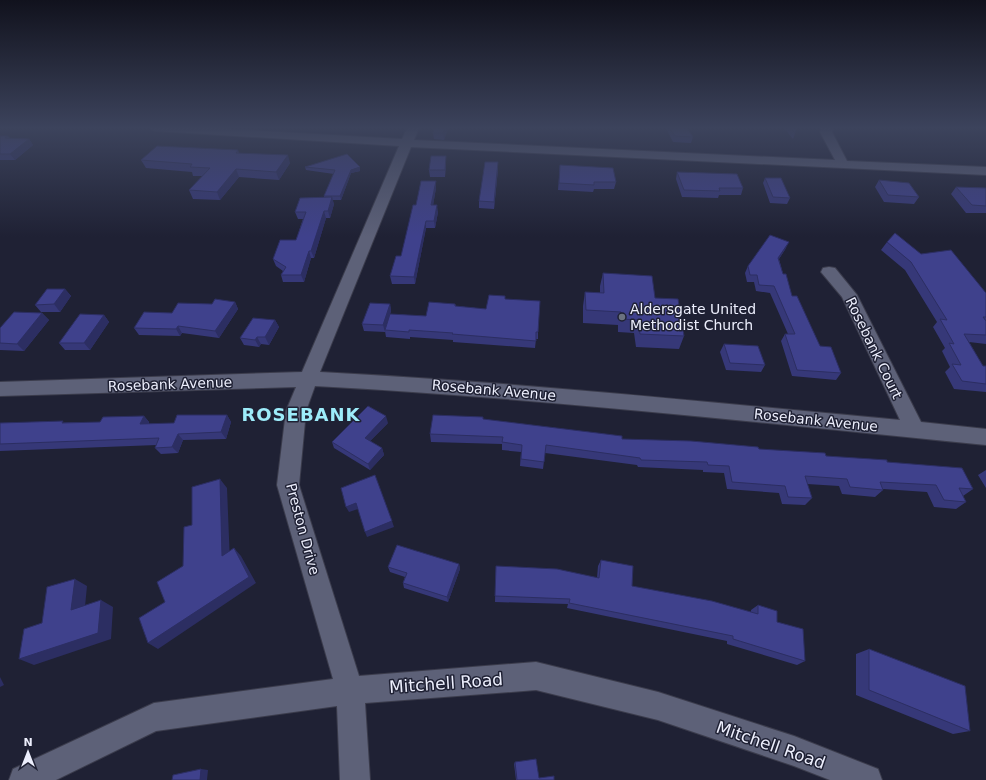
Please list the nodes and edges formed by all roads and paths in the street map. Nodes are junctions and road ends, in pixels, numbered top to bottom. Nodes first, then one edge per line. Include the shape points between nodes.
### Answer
1 (397, 164) edge
2 (851, 164) edge
3 (986, 171) edge
4 (829, 272) dead end
5 (308, 379) junction
6 (0, 389) edge
7 (914, 429) junction
8 (986, 437) edge
9 (350, 690) junction
10 (24, 780) edge
11 (355, 780) edge
12 (867, 780) edge

1 - 5 street, Preston Drive
2 - 3 street
4 - 7 street, Rosebank Court via 849,295
5 - 6 street, Rosebank Avenue
5 - 7 street, Rosebank Avenue via 429,385
5 - 9 street, Preston Drive via 296,411 288,485
7 - 8 street, Rosebank Avenue
9 - 10 street, Mitchell Road via 154,717
9 - 11 street, Preston Drive
9 - 12 street, Mitchell Road via 536,676 658,706 794,751

